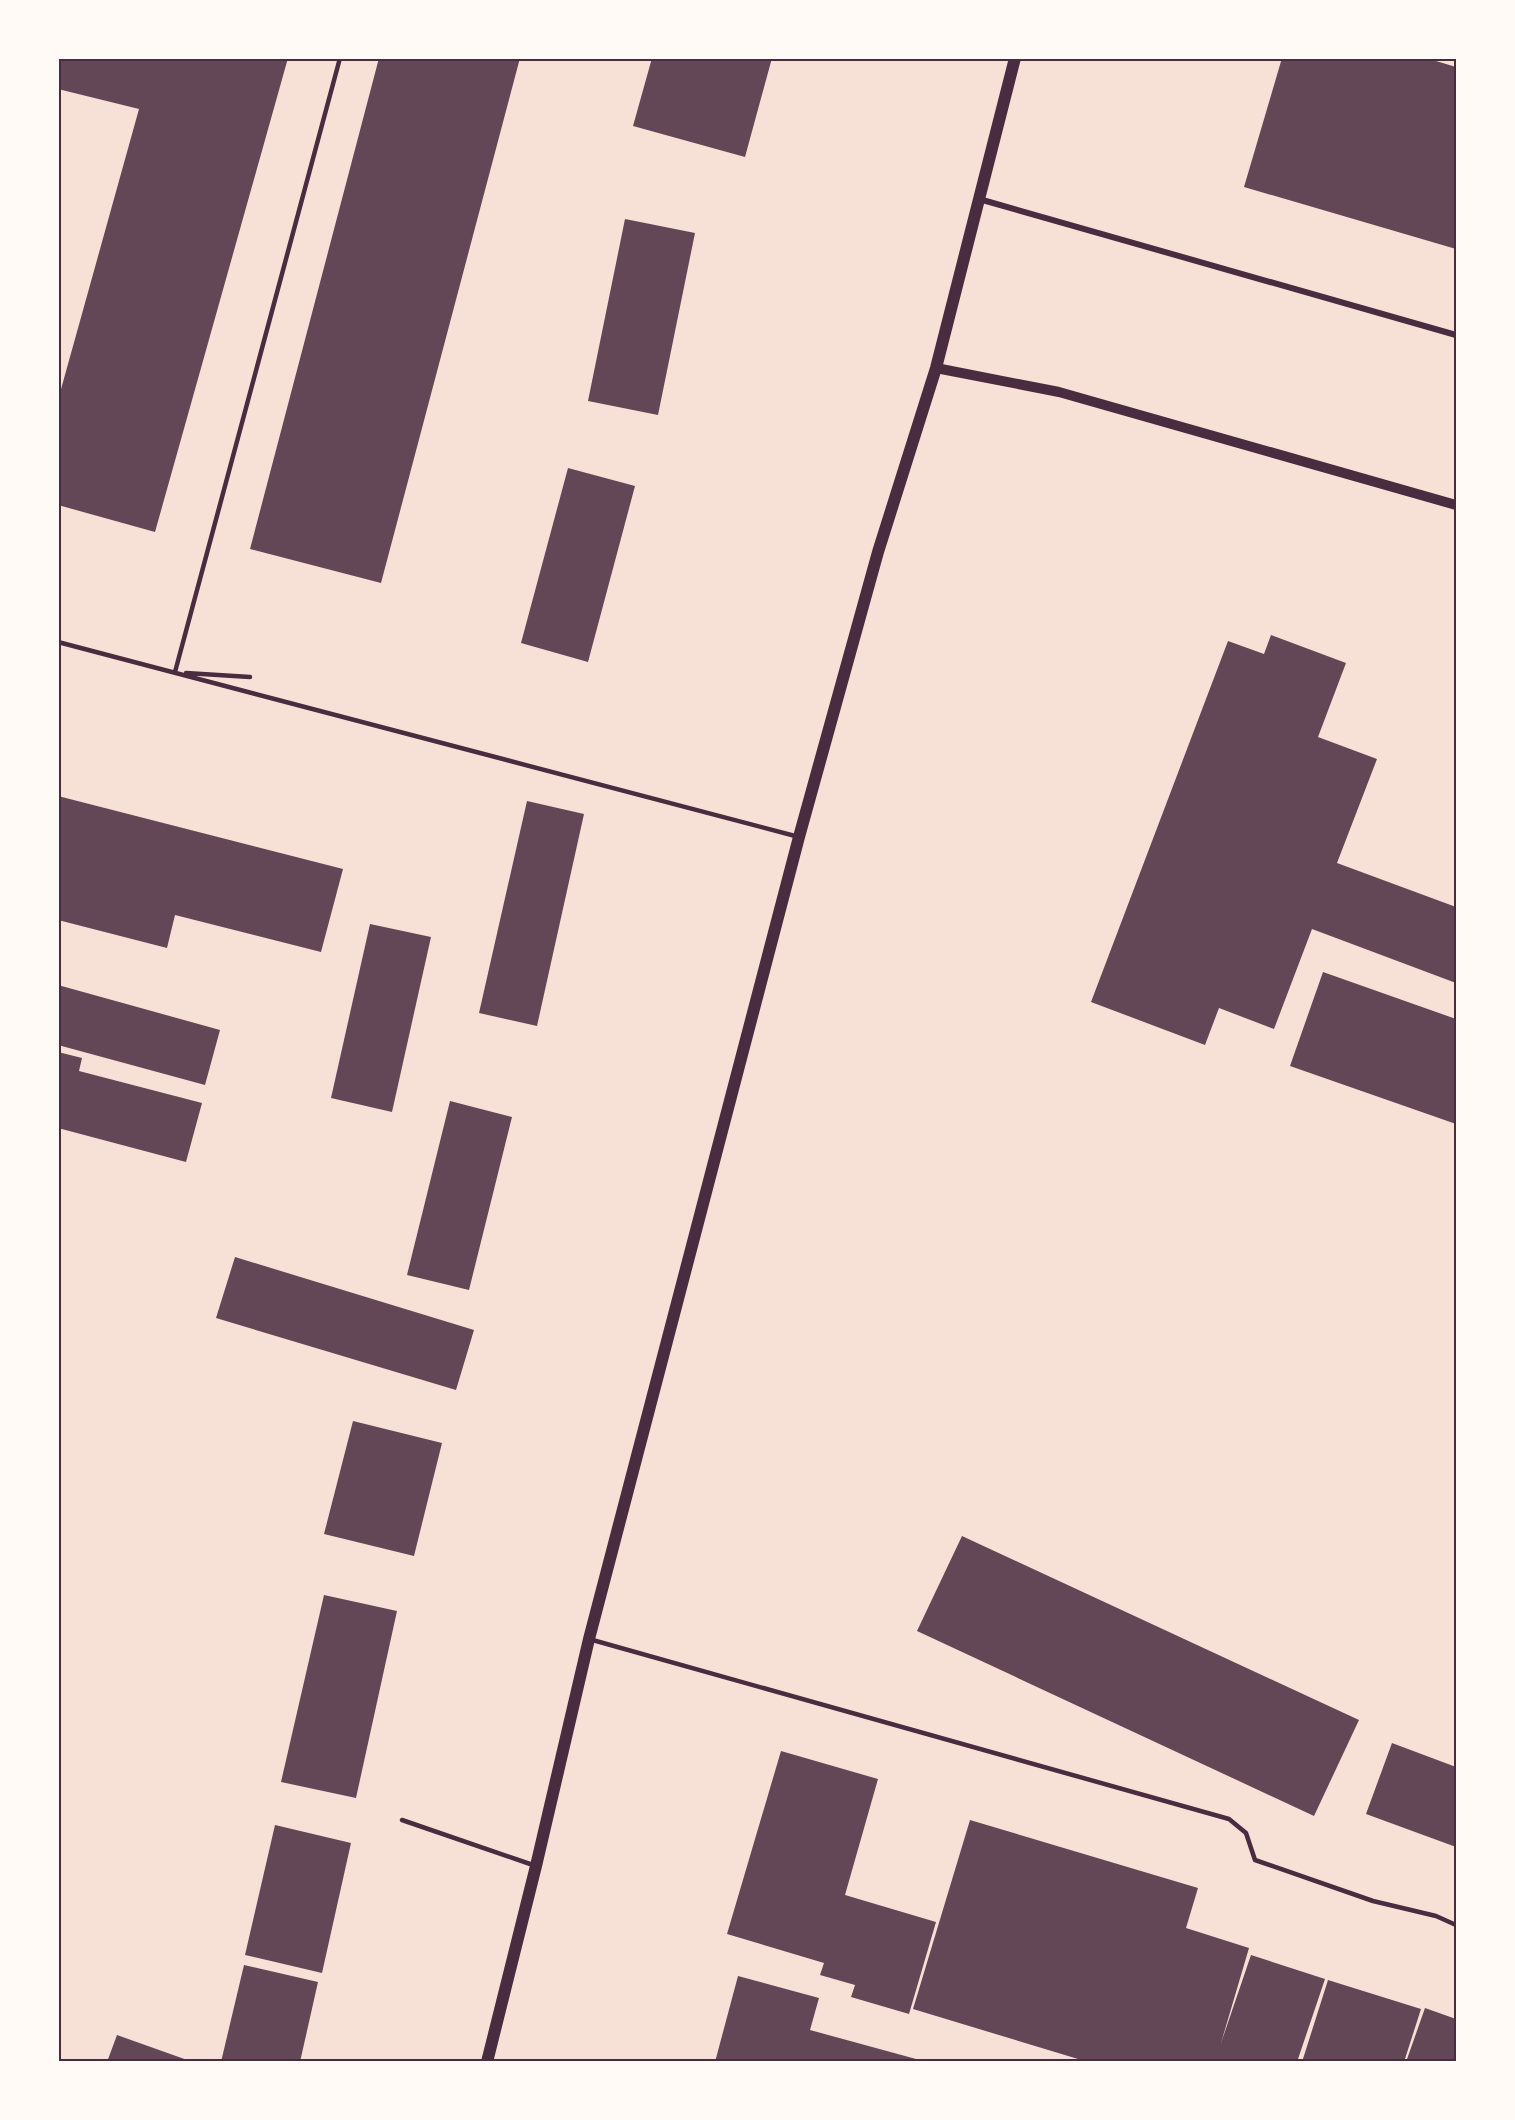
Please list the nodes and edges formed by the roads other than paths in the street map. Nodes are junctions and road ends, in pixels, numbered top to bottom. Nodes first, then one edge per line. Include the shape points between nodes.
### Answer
1 (340, 58) edge
2 (1015, 58) edge
3 (979, 199) junction
4 (1456, 335) edge
5 (936, 368) junction
6 (1456, 506) edge
7 (58, 642) edge
8 (174, 672) junction
9 (250, 677) dead end
10 (799, 837) junction
11 (589, 1639) junction
12 (402, 1820) dead end
13 (536, 1866) junction
14 (1456, 1925) edge
15 (487, 2061) edge

1 - 8 lane
2 - 3 main road
3 - 4 street
3 - 5 main road
5 - 6 street via 1059,392
5 - 10 main road via 878,552
7 - 8 lane
8 - 9 lane
8 - 10 lane
10 - 11 main road
11 - 13 main road
11 - 14 lane via 1229,1819 1246,1833 1255,1860
12 - 13 lane
13 - 15 main road

